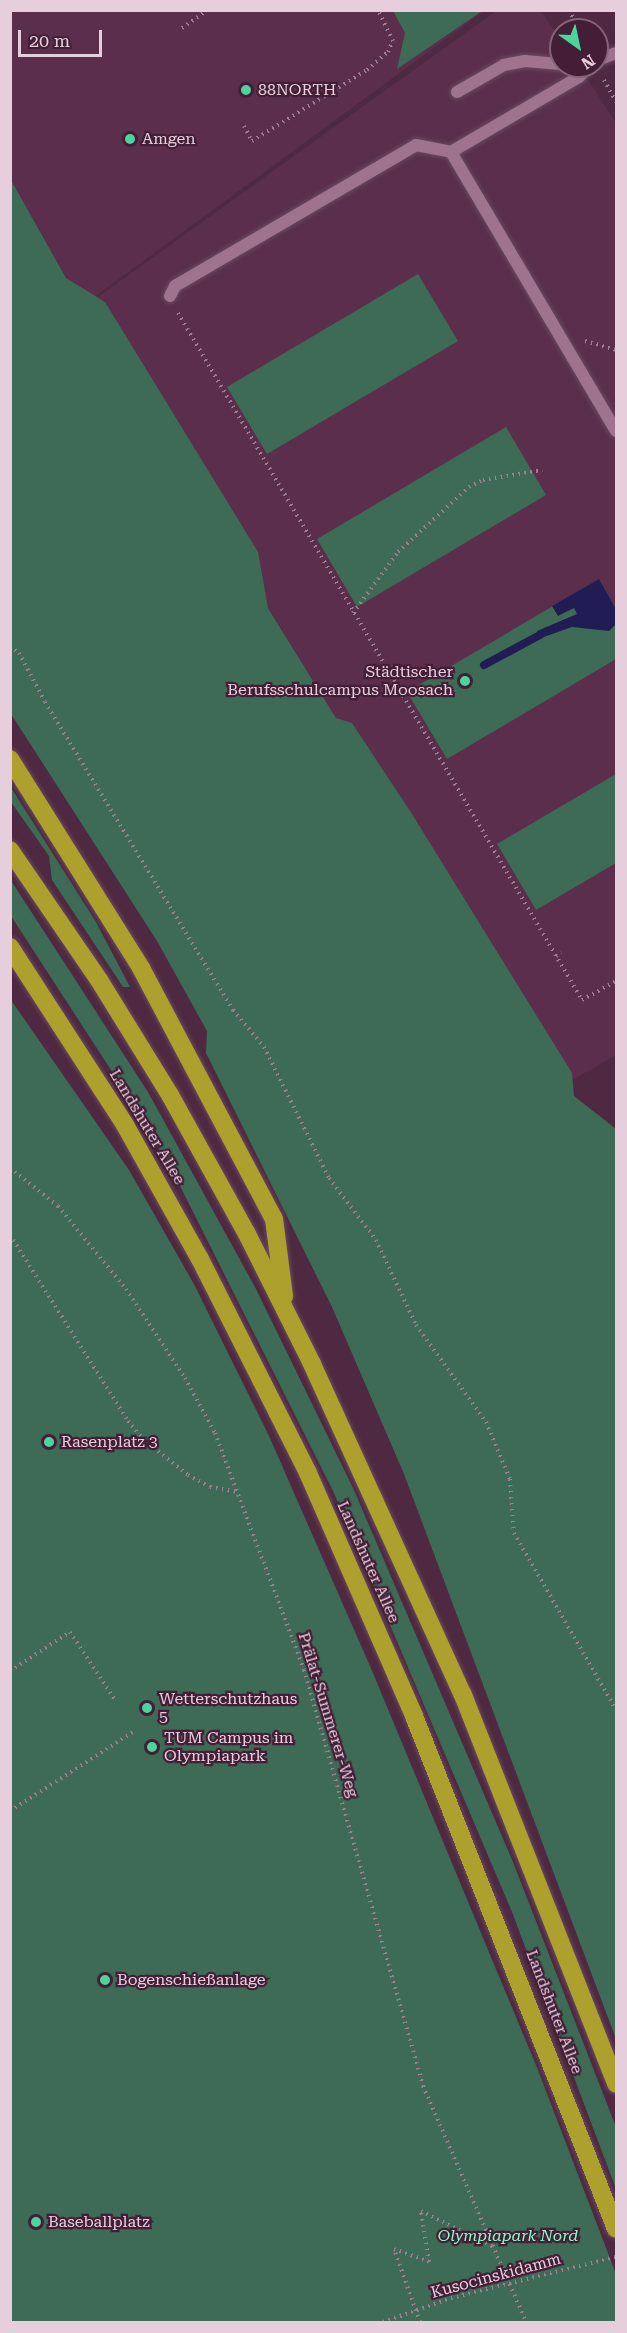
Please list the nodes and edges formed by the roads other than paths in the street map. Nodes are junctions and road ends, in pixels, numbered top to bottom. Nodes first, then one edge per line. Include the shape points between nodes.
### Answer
1 (549, 63) edge
2 (576, 78) edge
3 (457, 92) dead end
4 (451, 152) junction
5 (170, 296) road end
6 (616, 431) edge
7 (10, 759) edge
8 (10, 850) edge
9 (10, 946) edge
10 (286, 1313) junction
11 (616, 2084) edge
12 (616, 2229) edge

1 - 3 street via 525,61 504,65
2 - 4 street
4 - 5 street via 416,145 174,286
4 - 6 street
7 - 10 highway via 141,968 274,1219
8 - 10 highway, Landshuter Allee via 99,980 170,1095
9 - 12 highway, Landshuter Allee via 130,1135 200,1259 308,1473 437,1771
10 - 11 highway, Landshuter Allee via 400,1551 463,1695

